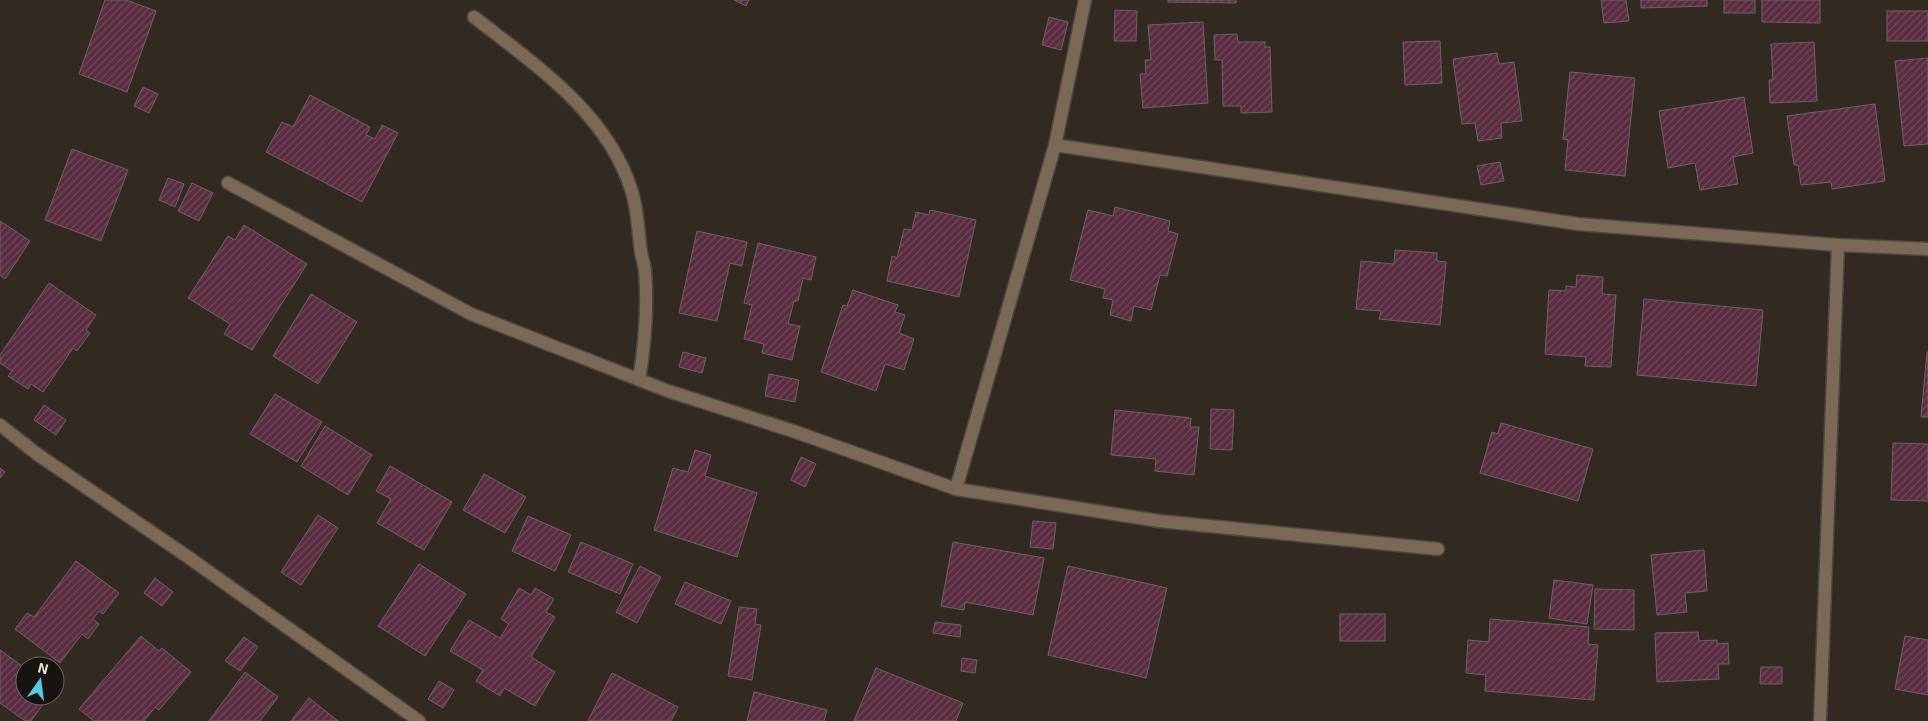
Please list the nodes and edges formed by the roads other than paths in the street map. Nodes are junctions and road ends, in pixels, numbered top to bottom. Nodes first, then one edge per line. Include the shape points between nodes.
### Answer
1 (1085, 0) edge
2 (474, 17) dead end
3 (1055, 145) junction
4 (228, 183) dead end
5 (1838, 245) junction
6 (1928, 249) edge
7 (639, 380) junction
8 (0, 425) edge
9 (956, 489) junction
10 (1438, 549) dead end
11 (419, 721) edge
12 (1820, 721) edge

1 - 3 street
2 - 7 street via 584,109 603,133 625,172 645,269 646,325
3 - 5 street via 1578,224
3 - 9 street
4 - 7 street via 471,314
5 - 6 street
5 - 12 street
7 - 9 street
8 - 11 street
9 - 10 street via 1159,521

